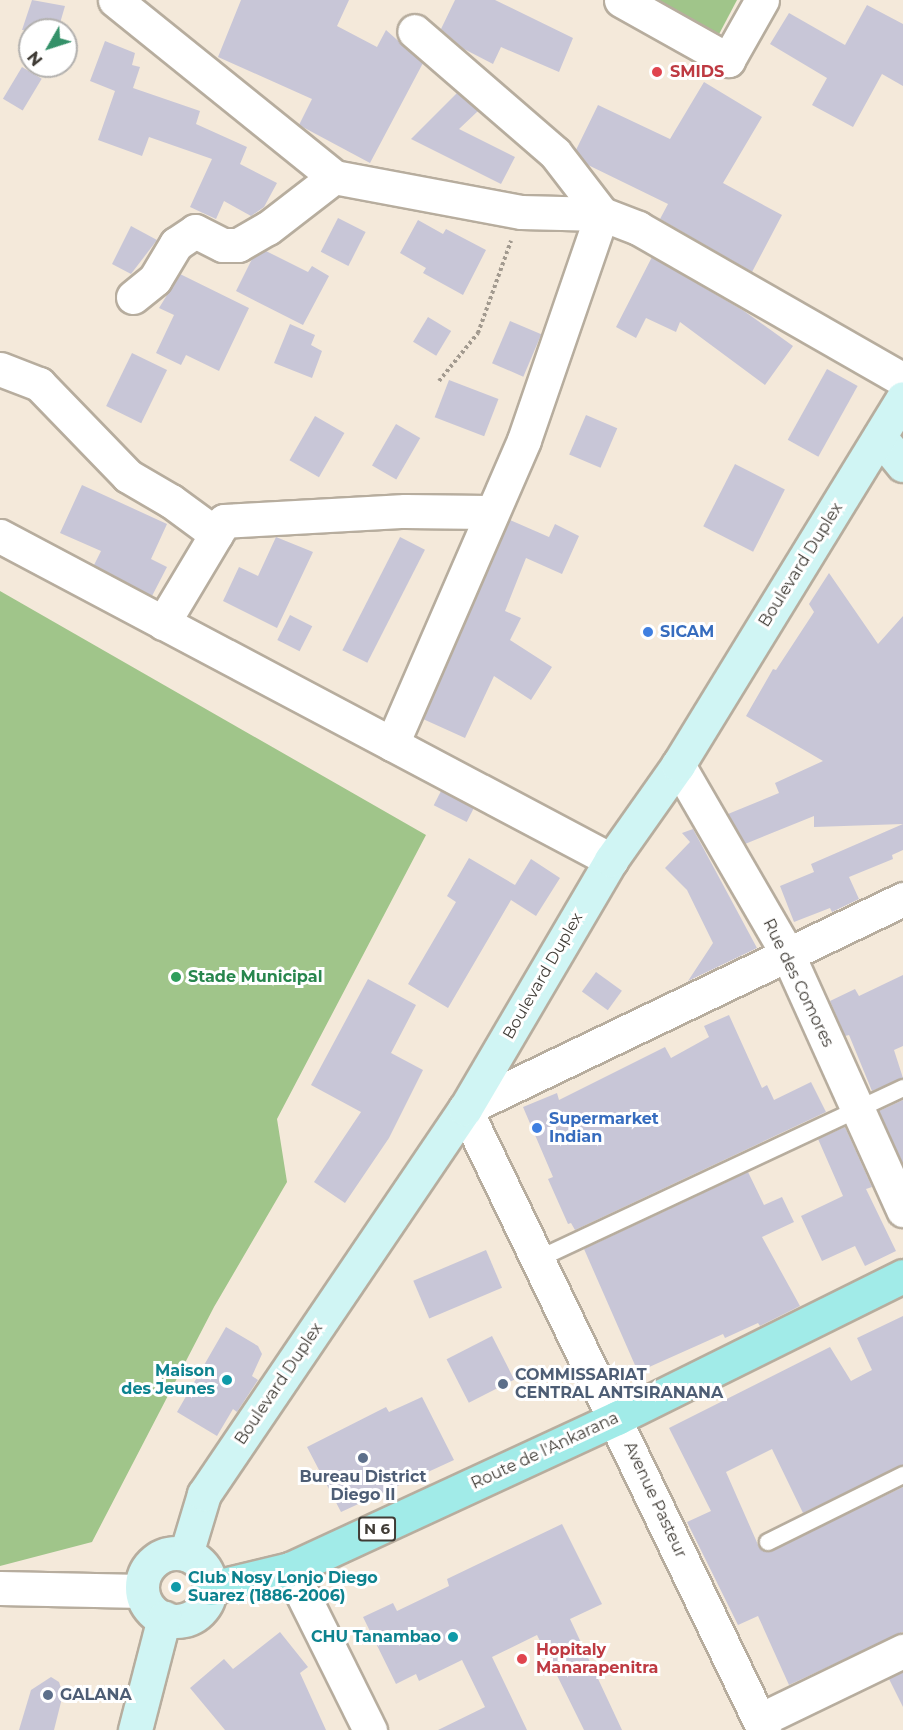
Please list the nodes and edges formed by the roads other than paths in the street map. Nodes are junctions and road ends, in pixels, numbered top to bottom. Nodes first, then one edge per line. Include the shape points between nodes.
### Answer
1 (115, 0) edge
2 (621, 0) edge
3 (762, 0) edge
4 (414, 30) dead end
5 (334, 177) junction
6 (602, 214) junction
7 (133, 297) dead end
8 (0, 369) edge
9 (903, 380) edge
10 (903, 398) edge
11 (880, 437) junction
12 (903, 465) edge
13 (492, 512) junction
14 (216, 534) junction
15 (0, 536) edge
16 (164, 623) junction
17 (392, 744) junction
18 (678, 765) junction
19 (611, 860) junction
20 (903, 899) edge
21 (788, 955) junction
22 (903, 1088) edge
23 (465, 1109) junction
24 (858, 1109) junction
25 (903, 1210) edge
26 (538, 1259) junction
27 (903, 1276) edge
28 (617, 1418) junction
29 (903, 1475) edge
30 (768, 1542) dead end
31 (186, 1554) junction
32 (290, 1569) junction
33 (0, 1588) edge
34 (211, 1588) junction
35 (142, 1591) junction
36 (164, 1618) junction
37 (903, 1651) edge
38 (762, 1725) edge
39 (135, 1730) edge
40 (370, 1730) edge

1 - 5 street
2 - 3 street via 728,60
4 - 6 street via 555,153
5 - 6 street via 521,212
5 - 7 street via 268,228 238,245 224,245 195,231 176,244 154,279
6 - 9 street via 638,228
6 - 13 street via 524,440
8 - 14 street via 39,384 128,476
10 - 11 main road, Boulevard Duplex
11 - 12 main road
11 - 18 main road, Boulevard Duplex
13 - 14 street via 405,511 224,520
13 - 17 street
14 - 16 street
15 - 16 street
16 - 17 street
17 - 19 street
18 - 19 main road, Boulevard Duplex
18 - 21 street, Rue des Comores
19 - 23 main road, Boulevard Duplex
20 - 21 street
21 - 23 street
21 - 24 street, Rue des Comores
22 - 24 lane
23 - 26 street, Avenue Pasteur
23 - 31 main road, Boulevard Duplex via 204,1494
24 - 25 street, Rue des Comores
24 - 26 lane
26 - 28 street, Avenue Pasteur
27 - 28 main road, Route de l'Ankarana / N 6
28 - 32 main road, Route de l'Ankarana / N 6
28 - 38 street, Avenue Pasteur
29 - 30 lane
31 - 34 main road via 206,1569
31 - 35 main road via 163,1555 154,1561 147,1569
32 - 34 main road, Route de l'Ankarana / N 6
32 - 40 street
33 - 35 street
34 - 36 main road via 209,1599 194,1616 183,1620
35 - 36 main road via 152,1611
36 - 39 main road
37 - 38 street

